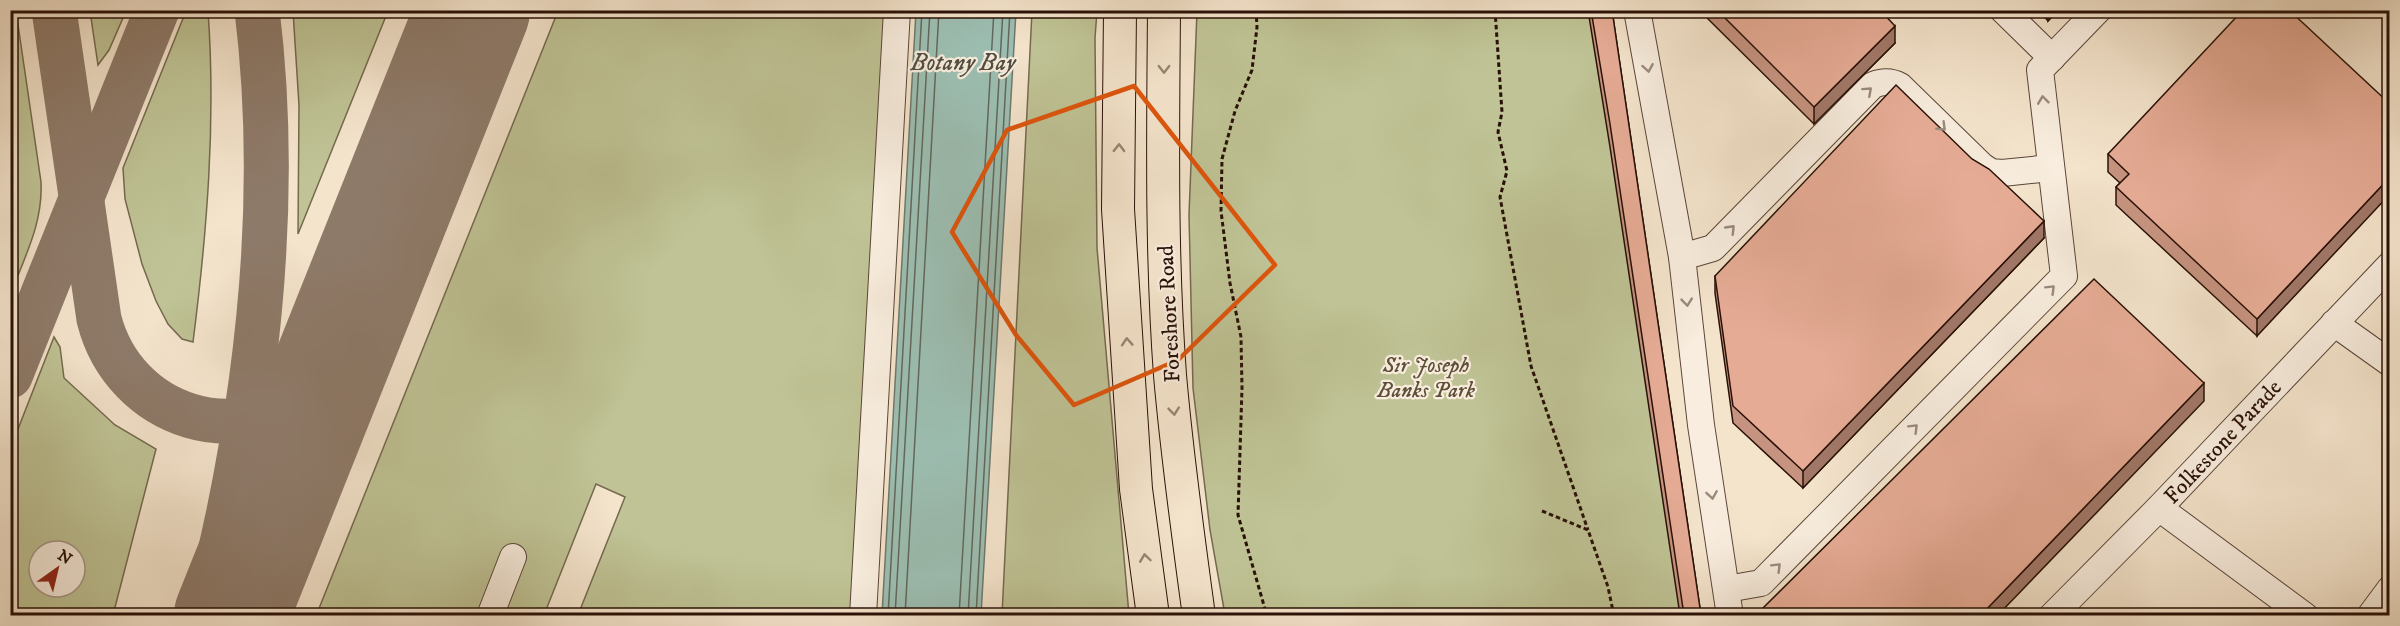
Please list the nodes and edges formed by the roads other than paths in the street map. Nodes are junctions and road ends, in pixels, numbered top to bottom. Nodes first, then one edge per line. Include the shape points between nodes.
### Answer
1 (897, 10) edge
2 (1120, 10) edge
3 (1164, 10) edge
4 (1637, 10) edge
5 (2003, 10) edge
6 (2098, 10) edge
7 (2052, 58) junction
8 (2051, 168) junction
9 (1682, 257) junction
10 (2390, 265) edge
11 (2334, 323) junction
12 (2390, 363) edge
13 (2159, 508) junction
14 (513, 557) dead end
15 (1726, 589) junction
16 (2390, 589) edge
17 (490, 615) edge
18 (863, 615) edge
19 (1153, 615) edge
20 (1199, 615) edge
21 (1730, 615) edge
22 (2052, 615) edge
23 (2305, 615) edge
24 (2370, 615) edge

1 - 18 street
19 -> 2 main road, Foreshore Road via 1136,489 1118,209
3 -> 20 main road, Foreshore Road via 1163,207 1170,374
4 -> 9 street
5 - 7 street
6 - 7 street
8 -> 7 street via 2040,70
9 -> 8 street via 1713,248 1880,82 1900,86 1991,172
15 -> 8 street via 1761,583 2064,276
9 -> 15 street via 1701,425
10 - 11 street, Folkestone Parade
11 - 12 street
11 - 13 street, Folkestone Parade
13 - 22 street, Folkestone Parade
13 - 23 street
14 - 17 street
15 - 21 street
16 - 24 street

